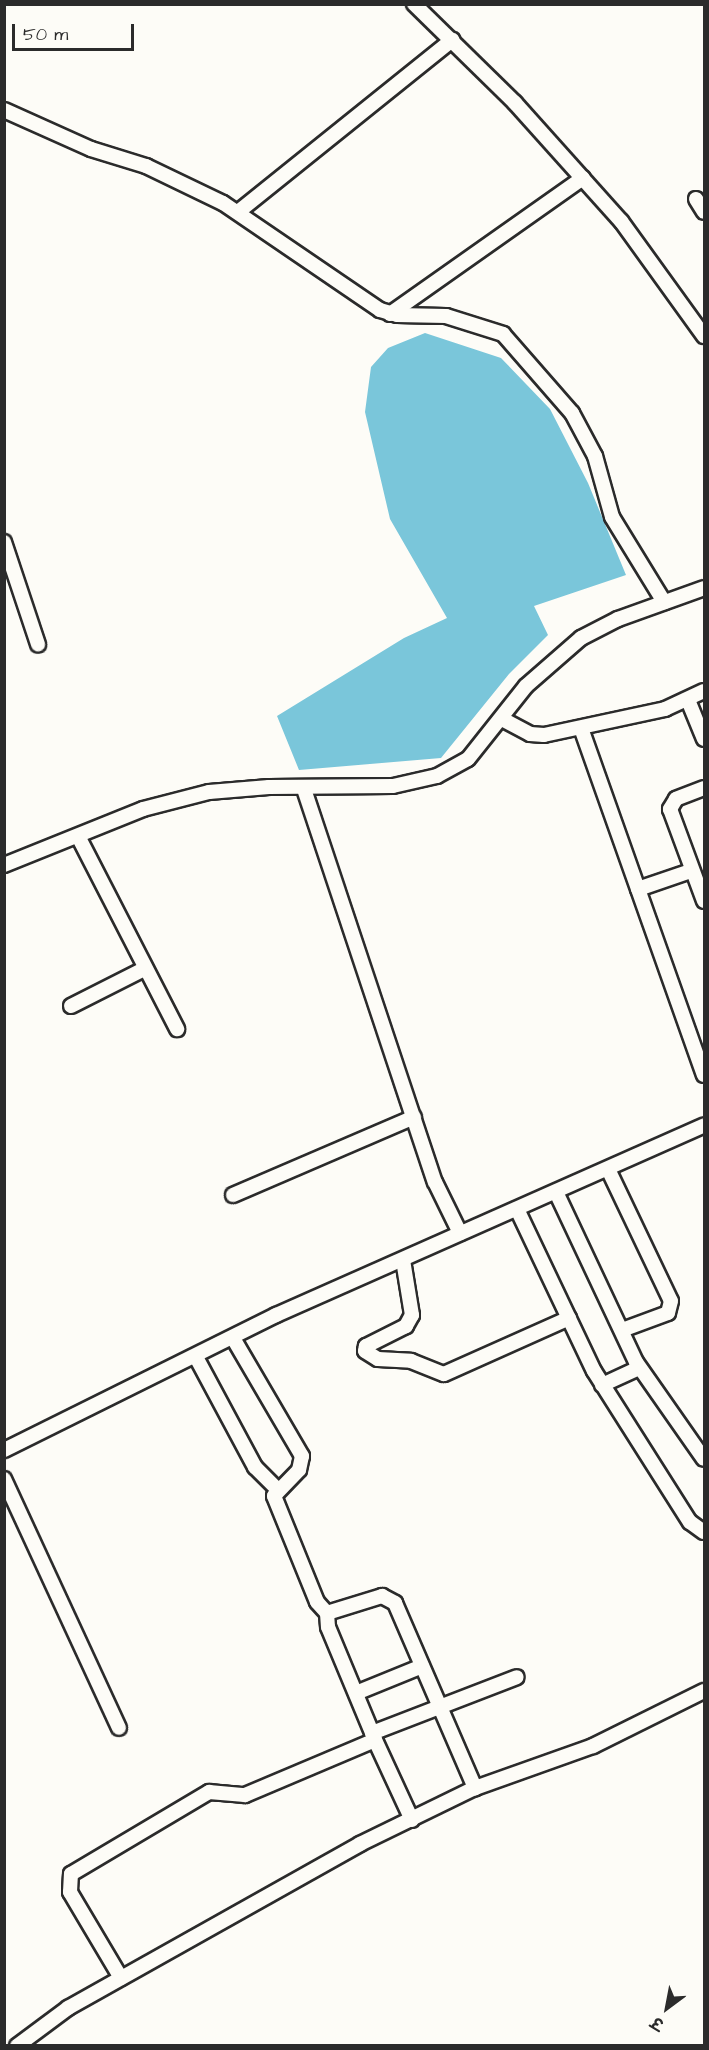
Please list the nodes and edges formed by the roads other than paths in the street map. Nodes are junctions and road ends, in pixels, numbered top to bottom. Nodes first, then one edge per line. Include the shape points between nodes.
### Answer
1 (414, 4) edge
2 (452, 40) junction
3 (4, 111) edge
4 (583, 178) junction
5 (696, 199) dead end
6 (238, 212) junction
7 (705, 212) edge
8 (390, 314) junction
9 (705, 336) edge
10 (4, 542) edge
11 (705, 588) edge
12 (664, 602) junction
13 (38, 644) dead end
14 (705, 691) edge
15 (688, 700) junction
16 (502, 719) junction
17 (581, 728) junction
18 (705, 739) edge
19 (705, 788) edge
20 (304, 789) junction
21 (79, 838) junction
22 (4, 865) edge
23 (691, 871) junction
24 (638, 889) junction
25 (705, 901) edge
26 (144, 969) junction
27 (71, 1006) dead end
28 (177, 1029) dead end
29 (705, 1075) edge
30 (414, 1118) junction
31 (705, 1125) edge
32 (608, 1168) junction
33 (556, 1192) junction
34 (233, 1195) dead end
35 (517, 1209) junction
36 (460, 1233) junction
37 (403, 1260) junction
38 (569, 1318) junction
39 (622, 1330) junction
40 (233, 1338) junction
41 (196, 1357) junction
42 (639, 1368) junction
43 (602, 1385) junction
44 (4, 1450) edge
45 (705, 1459) edge
46 (4, 1479) edge
47 (277, 1489) junction
48 (705, 1532) edge
49 (327, 1614) junction
50 (422, 1666) junction
51 (517, 1677) dead end
52 (705, 1690) edge
53 (356, 1693) junction
54 (440, 1707) junction
55 (119, 1728) dead end
56 (374, 1737) junction
57 (475, 1788) junction
58 (412, 1820) junction
59 (121, 1978) junction
60 (17, 2046) edge

1 - 2 street
2 - 4 street
2 - 6 street
3 - 6 street via 91,149 146,166
4 - 8 street
4 - 9 street via 661,272
5 - 7 street
6 - 8 street
8 - 12 street via 457,318 494,330 511,342 572,413 596,456 612,517
10 - 13 street
11 - 12 street
12 - 16 street via 618,619 570,646 526,686
14 - 15 street
15 - 17 street
15 - 18 street
16 - 17 street via 538,736
16 - 20 street via 468,759 437,776 393,786
17 - 24 street
19 - 23 street via 676,799 670,809
20 - 21 street via 268,787 202,794 143,809
20 - 30 street
21 - 22 street
21 - 26 street
23 - 24 street
23 - 25 street
24 - 29 street
26 - 27 street
26 - 28 street
30 - 34 street
30 - 36 street via 435,1182
31 - 32 street
32 - 33 street
32 - 39 street via 671,1301 668,1312
33 - 35 street
33 - 39 street
35 - 36 street
35 - 38 street
36 - 37 street
37 - 38 street via 410,1321 366,1346 365,1351 378,1359 411,1361 444,1374
37 - 40 street
38 - 43 street
39 - 42 street
40 - 41 street
40 - 47 street via 302,1456 298,1470
41 - 44 street
41 - 47 street via 255,1467
42 - 43 street
42 - 45 street
43 - 48 street via 690,1522
46 - 55 street
47 - 49 street via 276,1504 317,1602
49 - 50 street via 375,1597 390,1598
49 - 53 street via 328,1627
50 - 53 street
50 - 54 street
51 - 54 street
52 - 57 street via 593,1746
53 - 56 street
54 - 56 street
54 - 57 street
56 - 58 street
56 - 59 street via 245,1795 209,1792 70,1874 69,1892
57 - 58 street
58 - 59 street via 350,1850
59 - 60 street via 68,2008

